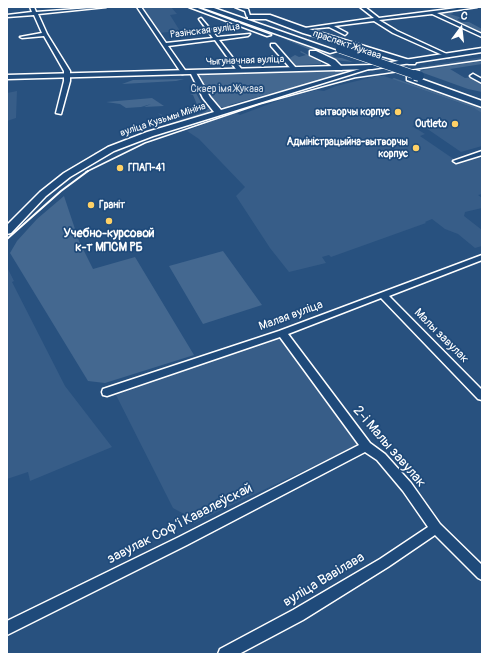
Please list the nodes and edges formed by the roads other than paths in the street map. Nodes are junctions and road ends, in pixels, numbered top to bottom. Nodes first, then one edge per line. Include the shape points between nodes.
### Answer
1 (32, 7) edge
2 (104, 7) edge
3 (139, 7) edge
4 (191, 7) edge
5 (204, 7) edge
6 (221, 7) edge
7 (237, 7) edge
8 (362, 7) edge
9 (475, 7) edge
10 (432, 12) junction
11 (34, 13) junction
12 (7, 16) edge
13 (201, 19) dead end
14 (250, 19) junction
15 (376, 19) junction
16 (329, 25) junction
17 (298, 28) junction
18 (283, 32) junction
19 (45, 34) junction
20 (345, 34) dead end
21 (248, 35) dead end
22 (269, 35) junction
23 (482, 36) edge
24 (22, 38) dead end
25 (216, 39) junction
26 (165, 45) junction
27 (273, 45) dead end
28 (482, 50) edge
29 (447, 56) junction
30 (412, 62) junction
31 (372, 66) junction
32 (339, 68) junction
33 (294, 69) junction
34 (240, 71) junction
35 (193, 72) junction
36 (184, 73) junction
37 (482, 74) edge
38 (68, 76) junction
39 (7, 77) edge
40 (414, 77) junction
41 (482, 81) edge
42 (482, 98) edge
43 (482, 104) edge
44 (59, 113) dead end
45 (219, 113) junction
46 (482, 153) edge
47 (456, 161) dead end
48 (7, 231) edge
49 (482, 257) edge
50 (382, 294) junction
51 (282, 333) junction
52 (107, 392) dead end
53 (482, 396) edge
54 (366, 446) junction
55 (436, 528) junction
56 (482, 574) edge
57 (7, 628) edge
58 (225, 654) edge

1 - 11 street
2 - 11 street
3 - 26 street
4 - 22 street
5 - 14 main road, праспект Жукава
6 - 14 main road, праспект Жукава
7 - 14 street, праспект Жукава via 247,10
8 - 15 street
9 - 10 street
10 - 15 street
10 - 23 street
11 - 12 street
11 - 19 street
13 - 25 street
14 - 17 main road via 267,17
14 - 18 main road, праспект Жукава
14 - 22 main road
15 - 16 street
15 - 29 street via 395,32
16 - 17 street
16 - 20 street
17 - 18 main road via 287,28
17 - 30 main road
18 - 22 main road via 268,32
18 - 40 main road, праспект Жукава
19 - 24 street
19 - 38 street
21 - 25 street, Разінская вуліца
22 - 32 main road via 332,62
25 - 26 street, Разінская вуліца
25 - 34 street
26 - 36 street
27 - 33 street
28 - 29 main road, Чыгуначная вуліца
29 - 30 main road, Чыгуначная вуліца
30 - 31 main road, Чыгуначная вуліца
31 - 32 main road, Чыгуначная вуліца
31 - 45 street, вуліца Кузьмы Мініна
32 - 33 main road, Чыгуначная вуліца
33 - 34 main road, Чыгуначная вуліца
34 - 35 main road, Чыгуначная вуліца
35 - 36 main road, Чыгуначная вуліца
35 - 45 street via 207,98
36 - 38 main road, Чыгуначная вуліца
37 - 41 street via 473,76
38 - 39 main road, Чыгуначная вуліца
38 - 44 street
40 - 42 main road, праспект Жукава
40 - 43 main road, праспект Жукава
45 - 48 street, вуліца Кузьмы Мініна via 150,134 92,159 43,194
46 - 47 street
49 - 50 street, Малая вуліца
50 - 51 street, Малая вуліца
50 - 53 street, Малы завулак
51 - 52 street, Малая вуліца
51 - 54 street, 2-і Малы завулак
54 - 55 street, 2-і Малы завулак via 381,456
54 - 57 street, завулак Софʼі Кавалеўскай
55 - 56 street, 2-і Малы завулак
55 - 58 street, вуліца Вавілава via 298,616

